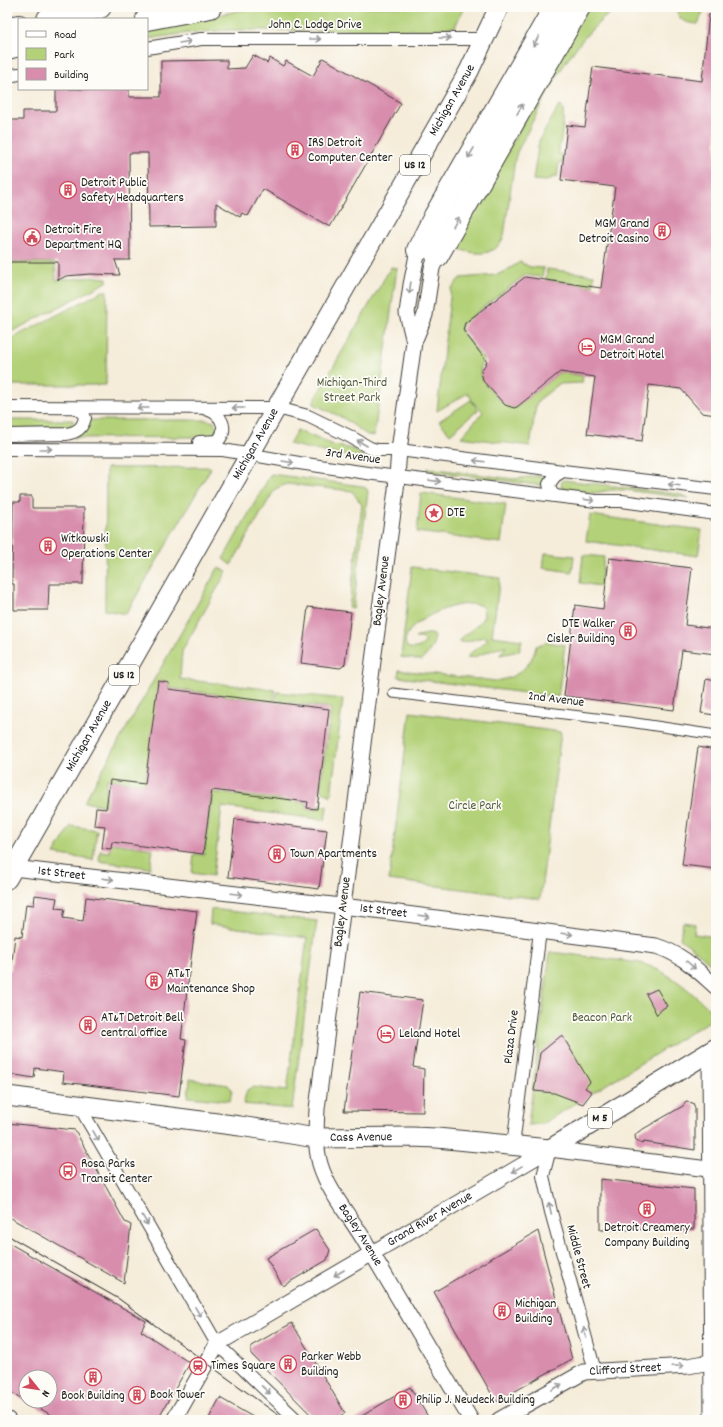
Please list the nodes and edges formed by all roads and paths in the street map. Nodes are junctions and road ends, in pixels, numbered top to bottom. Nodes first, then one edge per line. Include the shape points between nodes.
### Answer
1 (100, 7) edge
2 (210, 7) edge
3 (499, 7) edge
4 (555, 7) edge
5 (579, 7) edge
6 (52, 18) edge
7 (148, 19) edge
8 (18, 26) edge
9 (7, 28) edge
10 (484, 39) junction
11 (18, 46) edge
12 (7, 48) edge
13 (148, 48) edge
14 (18, 74) edge
15 (7, 76) edge
16 (428, 253) junction
17 (7, 407) edge
18 (76, 408) junction
19 (202, 408) junction
20 (277, 408) junction
21 (7, 435) edge
22 (7, 449) edge
23 (147, 449) junction
24 (399, 450) junction
25 (250, 455) junction
26 (563, 471) junction
27 (396, 476) junction
28 (716, 489) edge
29 (555, 496) junction
30 (716, 514) edge
31 (393, 693) dead end
32 (716, 734) edge
33 (10, 874) edge
34 (344, 907) junction
35 (540, 931) junction
36 (716, 987) edge
37 (713, 1050) edge
38 (7, 1096) edge
39 (78, 1104) junction
40 (316, 1138) junction
41 (513, 1146) junction
42 (550, 1149) junction
43 (713, 1170) edge
44 (373, 1254) junction
45 (217, 1344) junction
46 (714, 1361) edge
47 (595, 1371) junction
48 (174, 1420) edge
49 (297, 1420) edge
50 (471, 1420) edge
51 (499, 1420) edge
52 (712, 1420) edge

1 - 6 highway
2 - 7 highway
3 - 10 main road, Michigan Avenue / US 12
4 -> 16 highway via 435,216
16 -> 5 highway
8 - 9 highway
13 -> 10 street, John C. Lodge Drive via 201,39
10 - 20 main road, Michigan Avenue / US 12 via 470,70
11 - 12 highway
14 - 15 street
16 - 24 street, Bagley Avenue via 412,277 407,313 414,342
17 - 18 street, 3rd Avenue
19 -> 18 street, 3rd Avenue
18 - 21 street via 85,418 75,433
20 -> 19 street, 3rd Avenue
19 - 23 street, 3rd Avenue via 212,411 221,418 223,428 218,441 153,442
24 -> 20 street, 3rd Avenue via 370,448 308,416
20 - 25 main road, Michigan Avenue / US 12
22 -> 23 street, 3rd Avenue
23 - 25 street, 3rd Avenue via 223,450
26 -> 24 street, 3rd Avenue
24 - 27 street, Bagley Avenue
25 -> 27 street, 3rd Avenue
25 - 33 main road, Michigan Avenue / US 12
28 -> 26 street, 3rd Avenue
26 - 29 street via 549,484
27 -> 29 street, 3rd Avenue
27 - 34 street, Bagley Avenue
29 -> 30 street, 3rd Avenue via 622,501
31 - 32 street, 2nd Avenue
33 -> 34 street, 1st Street
34 -> 35 street, 1st Street
34 - 40 street, Bagley Avenue via 317,1109
35 -> 36 street, 1st Street via 670,950 684,958
35 - 41 street, Plaza Drive
37 - 42 main road, Grand River Avenue / M 5
37 - 43 street
38 - 39 main road, Cass Avenue
39 - 40 main road, Cass Avenue
39 -> 45 street
40 - 41 main road, Cass Avenue via 437,1138
40 - 44 street, Bagley Avenue via 317,1151 327,1180 337,1200
41 - 42 main road, Cass Avenue
42 - 43 street, Cass Avenue
42 -> 44 street, Grand River Avenue
47 -> 42 street, Middle Street via 543,1176
43 - 46 street
44 -> 45 street, Grand River Avenue
44 - 50 street, Bagley Avenue
45 - 48 street
45 -> 49 street
47 -> 46 street, Clifford Street via 688,1366
46 - 52 street
51 -> 47 street, Clifford Street via 572,1378 584,1372

